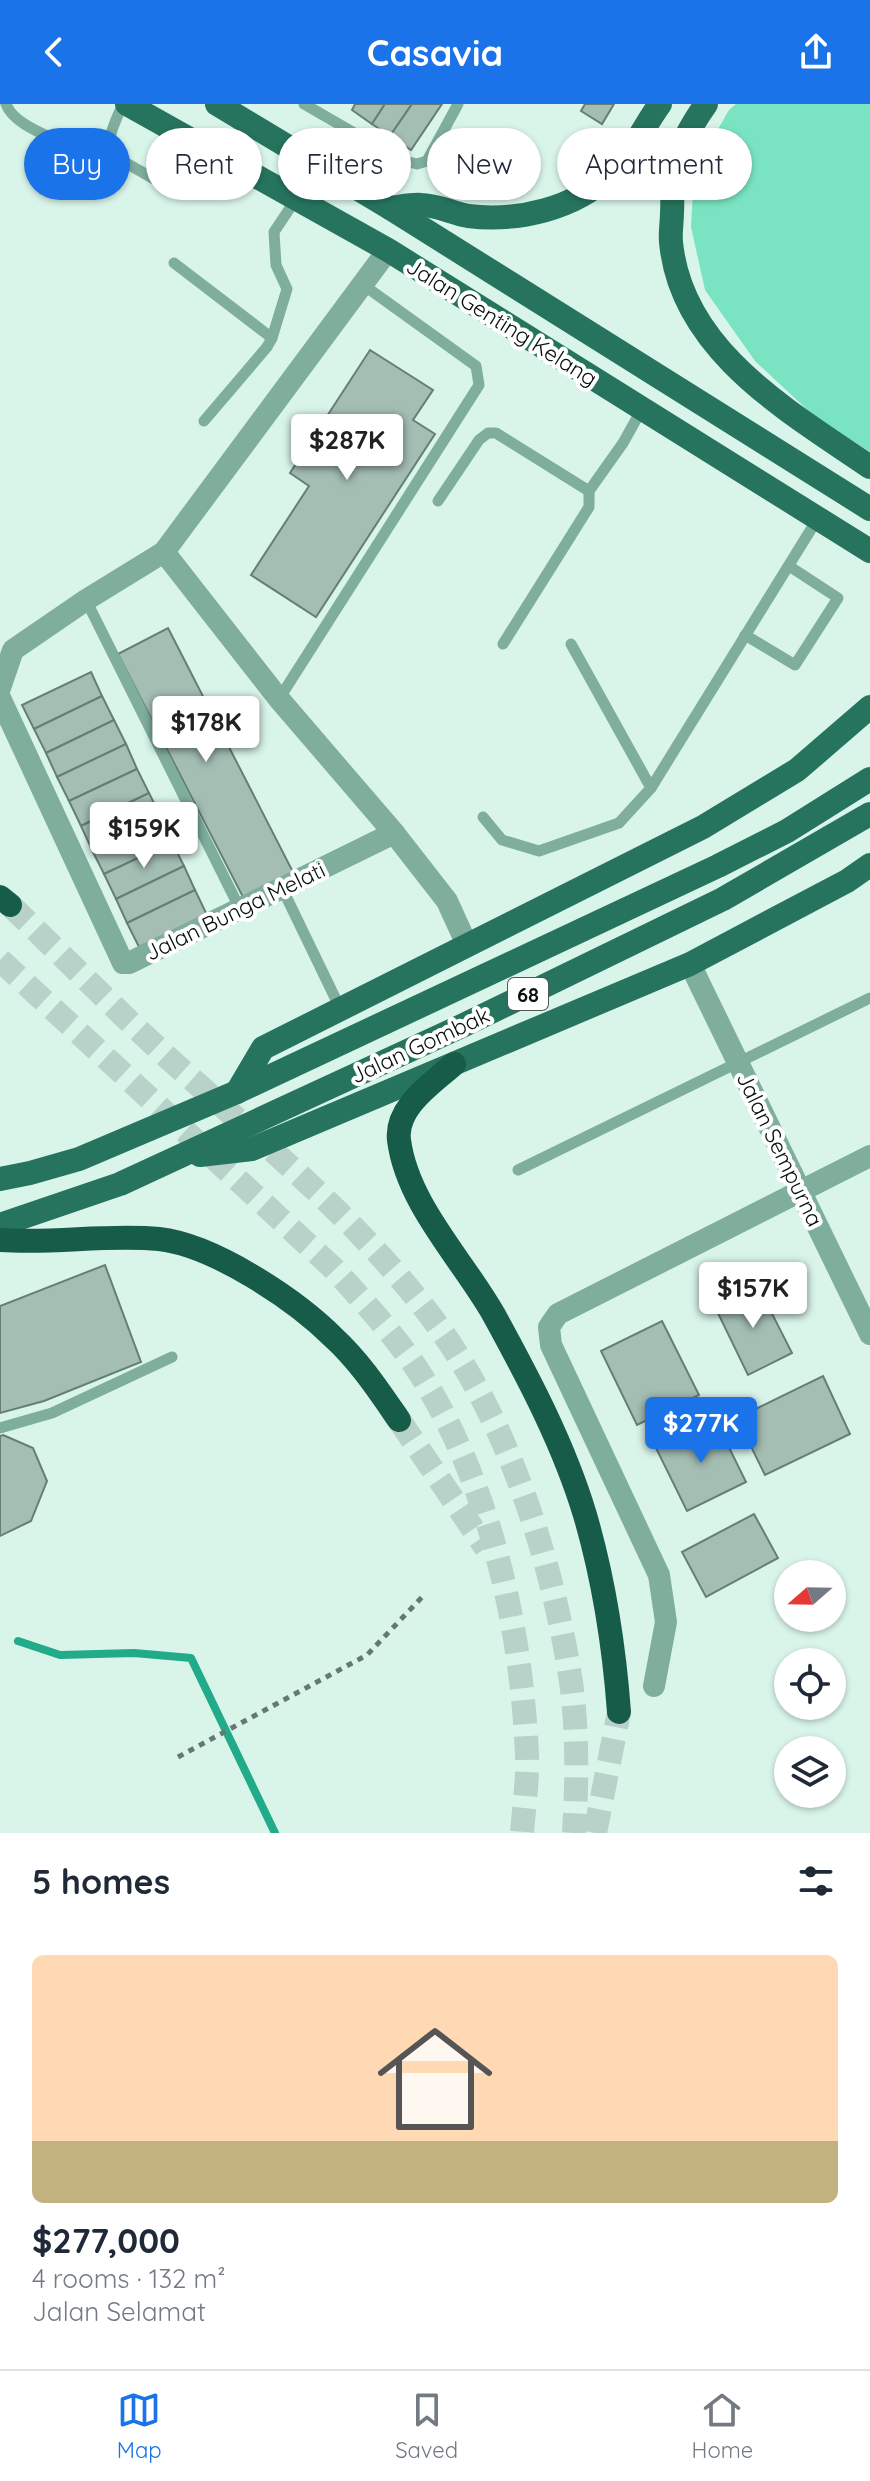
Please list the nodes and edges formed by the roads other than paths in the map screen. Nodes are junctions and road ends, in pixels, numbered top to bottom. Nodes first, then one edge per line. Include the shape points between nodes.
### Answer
1 (125, 104) edge
2 (217, 104) edge
3 (304, 104) edge
4 (458, 104) edge
5 (660, 104) edge
6 (706, 104) edge
7 (3, 106) edge
8 (35, 128) edge
9 (169, 128) edge
10 (146, 174) edge
11 (296, 200) edge
12 (299, 200) edge
13 (390, 208) junction
14 (388, 250) junction
15 (174, 263) dead end
16 (362, 284) junction
17 (272, 338) junction
18 (642, 409) junction
19 (204, 421) dead end
20 (870, 467) edge
21 (589, 491) junction
22 (438, 501) dead end
23 (870, 509) edge
24 (818, 518) junction
25 (863, 546) edge
26 (164, 552) junction
27 (789, 566) junction
28 (870, 570) edge
29 (86, 600) junction
30 (745, 635) junction
31 (503, 644) dead end
32 (571, 644) dead end
33 (0, 688) edge
34 (0, 698) edge
35 (279, 699) junction
36 (870, 707) edge
37 (870, 779) edge
38 (651, 788) junction
39 (870, 814) edge
40 (483, 817) dead end
41 (394, 833) junction
42 (870, 865) edge
43 (282, 888) junction
44 (240, 909) junction
45 (467, 945) junction
46 (690, 964) junction
47 (870, 998) edge
48 (340, 1008) junction
49 (738, 1062) junction
50 (454, 1064) junction
51 (237, 1092) junction
52 (870, 1156) edge
53 (178, 1157) junction
54 (518, 1170) dead end
55 (0, 1179) edge
56 (800, 1190) junction
57 (0, 1225) edge
58 (0, 1240) edge
59 (870, 1334) edge
60 (172, 1357) dead end
61 (399, 1420) tunnel mouth
62 (0, 1428) edge
63 (654, 1686) dead end
64 (619, 1712) tunnel mouth

1 - 9 main road, Jalan Genting Kelang
1 - 10 lane via 108,136 109,146 113,155
2 - 13 main road, Jalan Genting Kelang
3 - 4 lane via 417,164 427,161
5 - 13 main road via 613,173 566,203 510,216 469,216 422,204
6 - 20 main road via 673,173 671,240 675,269 690,303 714,343 743,375
7 - 8 lane
11 - 17 lane via 274,232 276,265 287,289
12 - 14 main road, Jalan Genting Kelang
13 - 23 main road, Jalan Genting Kelang
14 - 16 street
14 - 18 main road, Jalan Genting Kelang
15 - 17 lane
16 - 26 street
16 - 35 lane via 476,366 479,385
17 - 19 lane
18 - 21 lane
18 - 24 main road, Jalan Genting Kelang
21 - 22 lane via 488,433
21 - 31 lane via 589,507
24 - 25 main road, Jalan Genting Kelang
24 - 27 lane
25 - 28 main road
26 - 29 street
26 - 35 street
27 - 30 lane
27 - 30 lane via 838,598 795,665
29 - 33 street via 13,650
29 - 44 lane
30 - 38 lane
32 - 38 lane
34 - 44 street, Jalan Bunga Melati via 123,963
35 - 41 street
36 - 45 main road via 797,770 703,827
37 - 51 main road, Jalan Gombak / 68 via 718,866
38 - 40 lane via 619,823 539,851 502,840
39 - 53 main road, Jalan Gombak / 68 via 723,899
41 - 43 street, Jalan Bunga Melati
41 - 45 street via 447,901
42 - 46 main road
43 - 44 street, Jalan Bunga Melati
43 - 48 lane
45 - 48 main road
46 - 49 street, Jalan Sempurna
46 - 50 main road
47 - 49 lane
48 - 51 main road via 263,1048
49 - 54 lane
49 - 56 street, Jalan Sempurna
50 - 53 main road via 252,1149
50 - 64 highway via 403,1115 398,1137 409,1180 492,1313 546,1415 584,1512 613,1641
51 - 55 main road, Jalan Gombak / 68 via 79,1159
52 - 56 street
53 - 57 main road, Jalan Gombak / 68 via 120,1184
56 - 59 street, Jalan Sempurna
56 - 63 street via 558,1314 549,1327 551,1345 659,1575 666,1622
58 - 61 highway via 164,1240 204,1252 241,1269 334,1337
60 - 62 lane via 52,1413

